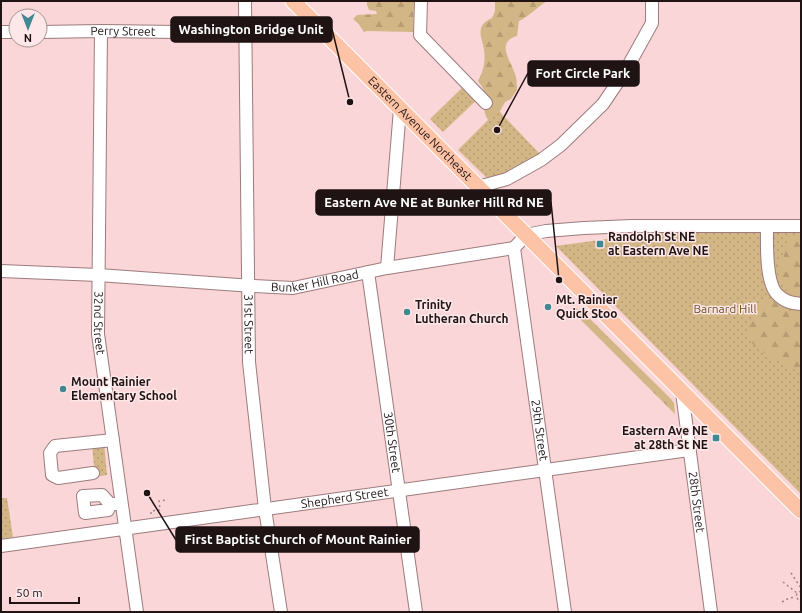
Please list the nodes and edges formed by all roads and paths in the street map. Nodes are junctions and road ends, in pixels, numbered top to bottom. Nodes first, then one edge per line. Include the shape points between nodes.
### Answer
1 (245, 1) edge
2 (293, 1) edge
3 (421, 1) edge
4 (652, 1) edge
5 (101, 31) junction
6 (48, 32) edge
7 (246, 34) junction
8 (326, 34) junction
9 (486, 103) dead end
10 (400, 109) junction
11 (478, 187) junction
12 (767, 226) junction
13 (801, 226) edge
14 (526, 236) junction
15 (514, 248) junction
16 (387, 268) junction
17 (1, 271) edge
18 (368, 272) junction
19 (98, 275) junction
20 (247, 286) junction
21 (801, 304) edge
22 (682, 392) junction
23 (113, 440) junction
24 (689, 450) junction
25 (545, 469) junction
26 (93, 473) dead end
27 (400, 490) junction
28 (168, 500) dead end
29 (266, 509) junction
30 (151, 512) dead end
31 (801, 512) edge
32 (125, 530) junction
33 (1, 546) edge
34 (791, 573) dead end
35 (783, 582) dead end
36 (801, 590) edge
37 (797, 593) junction
38 (796, 598) junction
39 (782, 602) dead end
40 (801, 603) edge
41 (136, 612) edge
42 (281, 612) edge
43 (416, 612) edge
44 (565, 612) edge
45 (711, 612) edge

1 - 7 street, 31st Street
2 - 8 main road, Eastern Avenue Northeast
3 - 9 street via 420,34
4 - 11 street via 652,23 626,70 603,104 561,145 541,160 507,179
5 - 6 street, Perry Street
5 - 7 street, Perry Street
5 - 19 street, 32nd Street
7 - 8 street, Perry Street
7 - 20 street, 31st Street
8 - 10 main road, Eastern Avenue Northeast
10 - 11 main road, Eastern Avenue Northeast
10 - 16 street
11 - 14 main road, Eastern Avenue Northeast
12 - 13 street
12 - 14 street via 603,226
12 - 21 street via 771,282 777,294 785,300
14 - 15 street
14 - 22 main road, Eastern Avenue Northeast
15 - 16 street, Bunker Hill Road
15 - 25 street, 29th Street
16 - 18 street, Bunker Hill Road
17 - 19 street, Bunker Hill Road
18 - 20 street, Bunker Hill Road via 293,288
18 - 27 street, 30th Street
19 - 20 street, Bunker Hill Road
19 - 23 street, 32nd Street via 98,334
20 - 29 street, 31st Street via 249,362
22 - 24 street, 28th Street
22 - 31 main road, Eastern Avenue Northeast
23 - 26 street via 55,446 50,452 52,475 58,478
23 - 32 street, 32nd Street via 120,486 116,504
24 - 25 street, Shepherd Street
24 - 45 street, 28th Street
25 - 27 street, Shepherd Street
25 - 44 street, 29th Street
27 - 29 street, Shepherd Street
27 - 43 street, 30th Street
28 - 30 path via 159,501 160,510
29 - 32 street, Shepherd Street
29 - 42 street, 31st Street
32 - 33 street, Shepherd Street
32 - 41 street, 32nd Street
34 - 36 path
35 - 37 path
36 - 37 path
37 - 38 path
38 - 39 path
38 - 40 path

